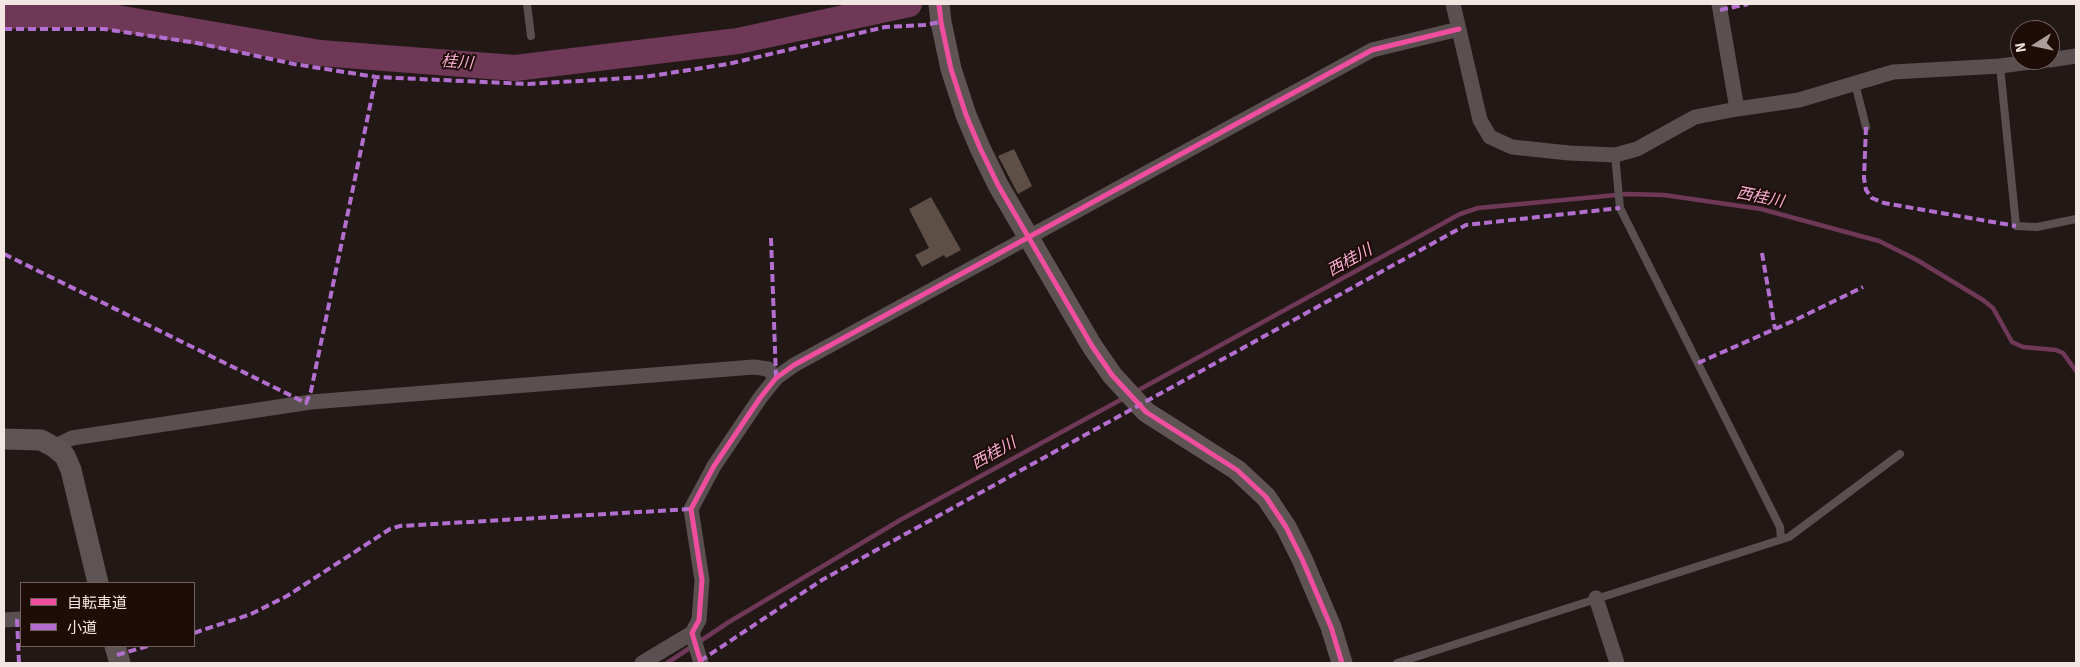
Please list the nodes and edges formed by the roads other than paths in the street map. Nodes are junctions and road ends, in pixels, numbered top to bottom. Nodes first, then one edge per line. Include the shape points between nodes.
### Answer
1 (527, 4) edge
2 (1453, 4) edge
3 (1719, 4) edge
4 (939, 9) edge
5 (1459, 30) junction
6 (531, 36) dead end
7 (2076, 56) edge
8 (2060, 58) edge
9 (2010, 65) edge
10 (2000, 66) junction
11 (1856, 83) junction
12 (1737, 109) junction
13 (1866, 127) dead end
14 (1615, 155) junction
15 (2076, 219) edge
16 (1029, 239) junction
17 (776, 378) junction
18 (4, 439) edge
19 (54, 447) junction
20 (1900, 454) dead end
21 (1782, 539) junction
22 (98, 582) edge
23 (1596, 598) junction
24 (20, 619) edge
25 (4, 620) edge
26 (115, 647) edge
27 (696, 647) edge
28 (120, 663) edge
29 (642, 663) edge
30 (1342, 663) edge
31 (1397, 663) edge
32 (1617, 663) edge

1 - 6 lane
2 - 5 street
3 - 12 street
4 - 16 street via 951,69 966,115 998,186
5 - 14 street via 1480,120 1490,137 1512,147
5 - 16 street via 1372,50
7 - 8 street
9 - 10 street
10 - 11 street via 1893,72
10 - 15 lane via 2016,226 2037,227
11 - 12 street via 1799,100
11 - 13 lane
12 - 14 street via 1694,118 1637,149
14 - 21 lane via 1619,202 1780,526
16 - 17 street via 803,360
16 - 30 street via 1092,346 1129,395 1164,425 1237,470 1266,497 1302,559
17 - 19 street via 768,369 754,367 311,402 72,438
17 - 27 street via 714,466 691,509 702,580
18 - 19 street via 41,440
19 - 22 street via 65,456 72,470
20 - 21 lane via 1800,532
21 - 23 lane
23 - 31 lane
23 - 32 street
24 - 25 street
26 - 28 street
27 - 29 street

